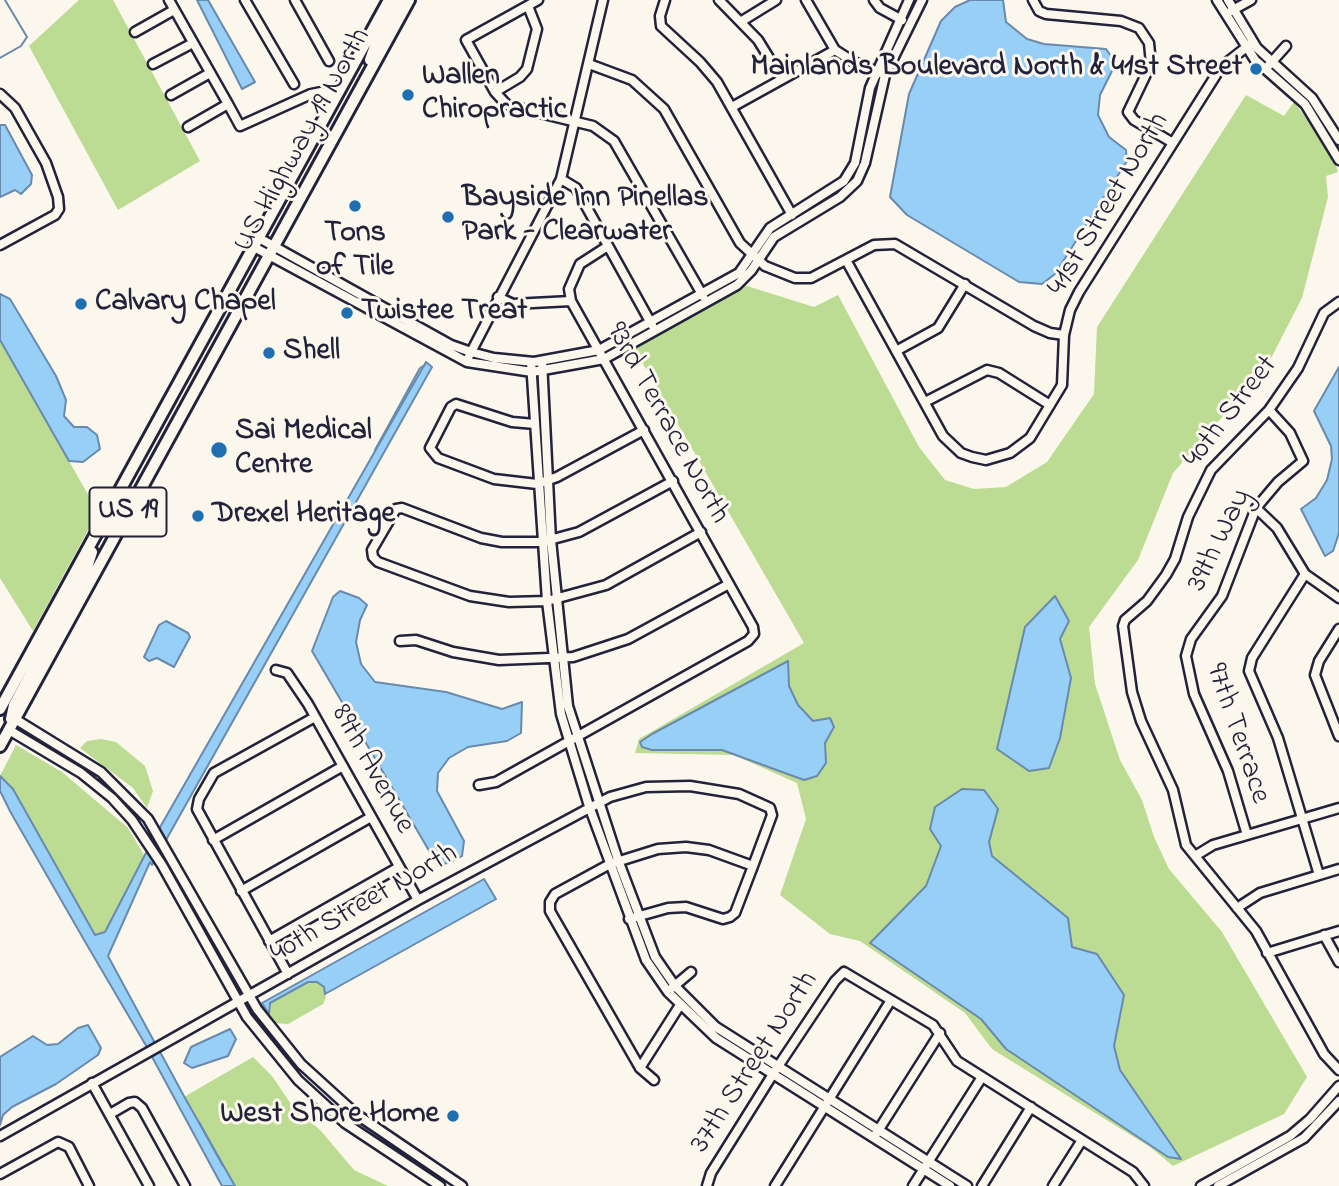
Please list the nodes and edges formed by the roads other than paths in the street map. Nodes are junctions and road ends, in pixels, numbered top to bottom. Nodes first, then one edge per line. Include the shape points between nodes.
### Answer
1 (169, 0) edge
2 (245, 0) edge
3 (295, 0) edge
4 (389, 0) edge
5 (398, 0) edge
6 (409, 0) edge
7 (538, 0) edge
8 (603, 0) edge
9 (665, 0) edge
10 (719, 0) edge
11 (776, 0) edge
12 (806, 0) edge
13 (874, 0) edge
14 (909, 0) edge
15 (922, 0) edge
16 (1033, 0) edge
17 (1217, 0) edge
18 (1228, 0) edge
19 (1251, 0) edge
20 (528, 6) junction
21 (174, 10) junction
22 (1230, 12) junction
23 (899, 19) junction
24 (742, 21) junction
25 (908, 23) junction
26 (135, 32) dead end
27 (193, 43) junction
28 (1249, 45) junction
29 (1286, 46) dead end
30 (835, 50) junction
31 (329, 61) dead end
32 (153, 64) dead end
33 (589, 64) junction
34 (1268, 66) junction
35 (210, 73) junction
36 (881, 73) junction
37 (782, 79) junction
38 (293, 84) dead end
39 (360, 89) junction
40 (495, 92) junction
41 (0, 94) edge
42 (171, 96) dead end
43 (335, 98) junction
44 (228, 104) junction
45 (732, 107) junction
46 (575, 121) junction
47 (188, 127) dead end
48 (335, 135) junction
49 (1339, 139) edge
50 (1173, 143) junction
51 (1339, 160) edge
52 (561, 179) junction
53 (790, 214) junction
54 (795, 222) junction
55 (256, 242) junction
56 (0, 245) edge
57 (608, 246) junction
58 (272, 251) junction
59 (754, 258) junction
60 (846, 260) junction
61 (965, 284) junction
62 (498, 297) junction
63 (704, 298) junction
64 (571, 301) junction
65 (1339, 302) edge
66 (652, 327) junction
67 (1064, 335) junction
68 (599, 350) junction
69 (897, 351) junction
70 (471, 352) junction
71 (604, 359) junction
72 (542, 361) junction
73 (467, 362) junction
74 (531, 362) junction
75 (542, 371) junction
76 (532, 372) junction
77 (170, 397) junction
78 (925, 402) junction
79 (1050, 405) junction
80 (1269, 410) junction
81 (535, 424) junction
82 (644, 430) junction
83 (673, 481) junction
84 (547, 482) junction
85 (537, 484) junction
86 (1256, 508) junction
87 (124, 520) junction
88 (101, 526) junction
89 (701, 532) junction
90 (547, 541) junction
91 (1305, 574) junction
92 (729, 584) junction
93 (1339, 598) edge
94 (556, 600) junction
95 (547, 601) junction
96 (1339, 629) edge
97 (400, 641) dead end
98 (1187, 648) joint
99 (557, 659) junction
100 (276, 670) dead end
101 (0, 709) edge
102 (315, 717) junction
103 (15, 719) junction
104 (9, 730) junction
105 (1339, 736) edge
106 (577, 737) junction
107 (568, 742) junction
108 (0, 746) edge
109 (342, 766) junction
110 (479, 785) dead end
111 (599, 802) junction
112 (589, 806) junction
113 (1339, 808) edge
114 (145, 816) junction
115 (371, 817) junction
116 (1303, 818) junction
117 (135, 825) junction
118 (1247, 835) junction
119 (213, 840) junction
120 (1195, 856) junction
121 (614, 862) junction
122 (754, 866) junction
123 (399, 867) junction
124 (1339, 869) edge
125 (1320, 875) junction
126 (241, 891) junction
127 (418, 900) junction
128 (1237, 908) junction
129 (633, 917) junction
130 (1339, 931) edge
131 (1324, 935) junction
132 (269, 941) junction
133 (1267, 953) junction
134 (1339, 962) edge
135 (691, 972) dead end
136 (288, 974) junction
137 (671, 989) junction
138 (250, 997) junction
139 (891, 1000) junction
140 (238, 1003) junction
141 (680, 1004) junction
142 (940, 1033) junction
143 (640, 1068) junction
144 (1339, 1070) edge
145 (776, 1071) junction
146 (982, 1077) junction
147 (654, 1080) dead end
148 (92, 1083) junction
149 (1339, 1086) edge
150 (826, 1102) junction
151 (344, 1105) junction
152 (1335, 1105) edge
153 (1031, 1107) junction
154 (110, 1114) junction
155 (336, 1115) junction
156 (876, 1134) junction
157 (0, 1136) edge
158 (1082, 1140) junction
159 (925, 1165) junction
160 (0, 1174) edge
161 (87, 1183) edge
162 (75, 1186) edge
163 (149, 1186) edge
164 (185, 1186) edge
165 (440, 1186) edge
166 (462, 1186) edge
167 (707, 1186) edge
168 (775, 1186) edge
169 (914, 1186) edge
170 (950, 1186) edge
171 (967, 1186) edge
172 (982, 1186) edge
173 (1053, 1186) edge
174 (1144, 1186) edge
175 (1201, 1186) edge
176 (1218, 1186) edge

1 - 21 street
2 - 38 street
3 - 31 street
4 - 43 highway, US Highway 19 North / US 19
5 - 39 highway via 379,35
6 - 39 highway, US Highway 19 North / US 19
7 - 20 street
8 - 33 street
9 - 45 street via 661,26 700,62
10 - 24 street
11 - 24 street
12 - 30 street
13 - 23 street
14 - 23 street
15 - 25 street
16 - 50 street via 1046,14 1121,21 1139,28 1149,43 1151,64 1128,112
17 - 22 street
18 - 22 street
19 - 22 street
20 - 40 street via 537,29 527,68
20 - 40 street via 466,40
21 - 26 street
21 - 27 street
22 - 28 street
23 - 25 street
23 - 36 street
24 - 37 street
25 - 36 street
27 - 32 street
27 - 35 street
28 - 34 street
28 - 50 street, 41st Street North via 1222,67
29 - 34 street
30 - 36 street
30 - 37 street
33 - 46 street
33 - 59 street via 632,80 664,109 740,243
34 - 49 street via 1312,98
34 - 51 street via 1305,104
35 - 42 street
35 - 44 street
36 - 53 street via 851,172 836,189
36 - 54 street via 865,163 857,181 840,197
37 - 45 street
39 - 48 highway, US Highway 19 North / US 19
40 - 46 street via 507,105
41 - 56 street via 15,108 46,163 59,209
43 - 44 street via 321,92 310,94 240,126
43 - 48 highway via 328,128
43 - 55 highway, US Highway 19 North / US 19
44 - 47 street
45 - 53 street
46 - 52 street
46 - 63 street via 604,133 623,152
48 - 58 highway, US Highway 19 North / US 19
50 - 67 street, 41st Street North via 1079,292
52 - 57 street via 576,188
52 - 62 street
53 - 54 street
53 - 59 street via 770,228
54 - 59 street
55 - 58 street
55 - 77 highway, US Highway 19 North / US 19
57 - 64 street via 580,264 569,289
57 - 66 street
58 - 70 street
58 - 73 street
58 - 87 highway, US Highway 19 North / US 19
59 - 60 street via 803,279
59 - 63 street
60 - 61 street via 874,245 889,243
60 - 69 street
61 - 67 street via 1034,326
61 - 69 street via 938,328
62 - 64 street, 93rd Terrace North via 513,304
62 - 70 street
63 - 66 street
64 - 68 street, 93rd Terrace North
65 - 80 street, 40th Street via 1324,313 1298,368
66 - 68 street
66 - 71 street
67 - 79 street, 41st Street North via 1064,375
68 - 71 street, 93rd Terrace North
68 - 72 street
69 - 78 street
70 - 73 street
70 - 74 street
71 - 75 street
71 - 82 street, 93rd Terrace North
72 - 74 street
72 - 75 street
73 - 76 street
74 - 76 street
75 - 76 street
75 - 84 street
76 - 81 street
77 - 87 highway via 175,413 128,501
77 - 88 highway, US Highway 19 North / US 19
78 - 79 street via 988,370
78 - 79 street, 41st Street North via 943,436 961,453 986,460 1022,446
80 - 86 street, 39th Way via 1290,433 1303,461
80 - 120 street, 40th Street via 1211,470 1166,575 1123,626 1136,706 1173,790 1182,837
81 - 85 street
81 - 85 street via 512,422 462,404 451,407 430,448 438,458 494,479
82 - 83 street, 93rd Terrace North
82 - 84 street
83 - 89 street, 93rd Terrace North
83 - 90 street via 579,532
84 - 85 street
84 - 90 street
85 - 90 street
86 - 91 street via 1277,528
86 - 98 street, 39th Way via 1222,596
87 - 103 highway, US Highway 19 North / US 19
88 - 101 highway, US Highway 19 North / US 19
88 - 104 highway via 86,571 14,705
89 - 92 street, 93rd Terrace North
89 - 94 street via 606,584
90 - 94 street
90 - 95 street
90 - 95 street via 481,538 402,508 392,514 372,550 378,562 470,596
91 - 93 street
91 - 116 street via 1252,658 1249,671 1278,738
92 - 99 street via 628,639
92 - 106 street, 93rd Terrace North via 754,635
94 - 95 street
94 - 99 street
95 - 99 street
96 - 105 street via 1315,674
97 - 99 street via 416,640 482,658
98 - 118 street, 97th Terrace via 1194,694 1228,771
99 - 106 street
99 - 107 street
100 - 102 street, 89th Avenue via 287,673
102 - 109 street, 89th Avenue
102 - 119 street via 209,780 197,809
103 - 104 highway, US Highway 19 North / US 19
103 - 114 street via 101,772
104 - 108 highway, US Highway 19 North / US 19
104 - 117 street via 100,787
106 - 107 street
106 - 111 street
107 - 110 street via 496,782
107 - 112 street
109 - 115 street, 89th Avenue
109 - 119 street
111 - 112 street, 40th Street North
111 - 121 street
111 - 122 street, 40th Street North via 646,787 690,786 739,794 770,808 772,815
112 - 121 street
112 - 127 street, 40th Street North
113 - 116 street
114 - 117 street
114 - 138 street
115 - 123 street, 89th Avenue
115 - 126 street
116 - 118 street
116 - 125 street
117 - 140 street
118 - 120 street
119 - 126 street
120 - 128 street
121 - 122 street via 658,849 686,847
121 - 129 street
121 - 143 street via 555,894 550,911
122 - 129 street via 730,917 723,919 686,907
123 - 127 street, 89th Avenue
123 - 132 street
124 - 125 street
125 - 128 street via 1260,893
126 - 132 street
127 - 136 street, 40th Street North
128 - 133 street
129 - 137 street via 646,960
130 - 131 street
131 - 133 street
131 - 134 street
132 - 136 street
133 - 144 street via 1324,1054
135 - 137 street
136 - 138 street, 40th Street North
137 - 141 street
137 - 145 street
138 - 140 street, 40th Street North
138 - 151 street via 283,1044
139 - 142 street
139 - 145 street, 37th Street North via 844,972
139 - 150 street
140 - 148 street, 40th Street North
140 - 155 street via 278,1057
141 - 143 street
141 - 145 street via 716,1038
142 - 146 street via 957,1060
142 - 156 street
143 - 147 street
145 - 150 street
145 - 167 street, 37th Street North
146 - 153 street
146 - 159 street
148 - 154 street
148 - 157 street, 40th Street North
149 - 152 street
150 - 156 street
150 - 168 street
151 - 155 street
151 - 166 street
152 - 175 street
152 - 176 street via 1315,1129 1293,1145
153 - 158 street
153 - 172 street
154 - 163 street
154 - 164 street via 129,1103 142,1108
155 - 165 street
156 - 159 street
158 - 173 street
158 - 174 street via 1133,1172
159 - 169 street
159 - 170 street
159 - 171 street
160 - 161 street via 58,1142 63,1143
161 - 162 street

